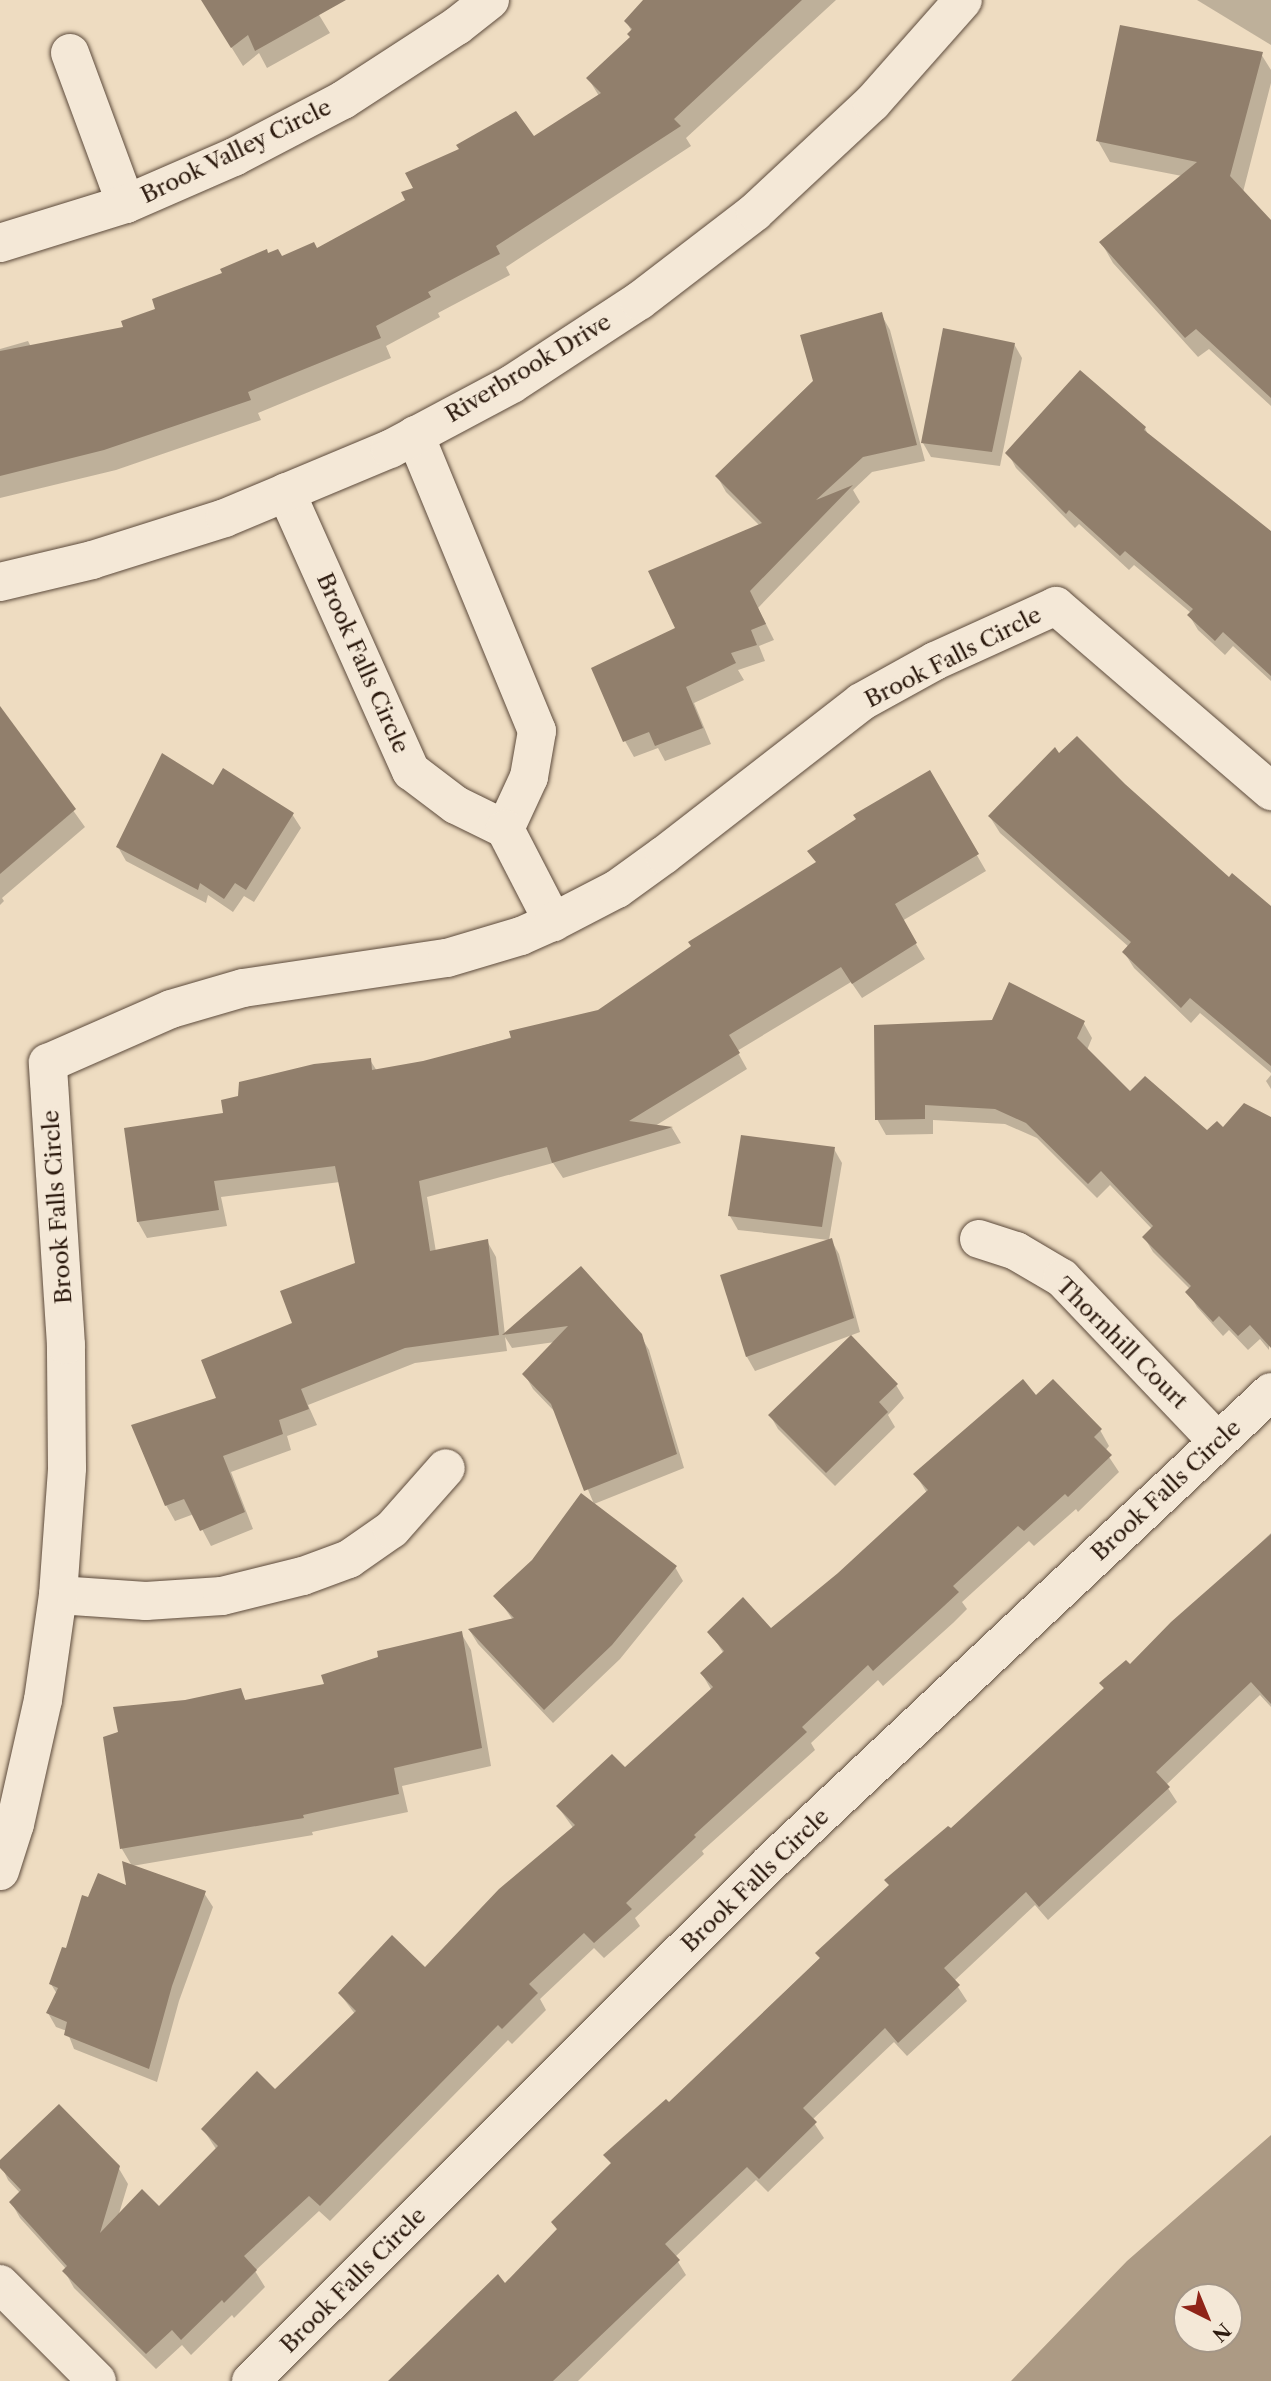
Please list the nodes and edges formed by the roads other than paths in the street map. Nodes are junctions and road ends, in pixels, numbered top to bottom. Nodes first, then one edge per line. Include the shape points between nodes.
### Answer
1 (490, 0) edge
2 (963, 0) edge
3 (70, 53) dead end
4 (126, 204) junction
5 (0, 243) edge
6 (415, 435) junction
7 (286, 492) junction
8 (0, 582) edge
9 (1271, 791) edge
10 (505, 829) junction
11 (553, 922) junction
12 (979, 1239) dead end
13 (1271, 1392) edge
14 (1218, 1442) junction
15 (446, 1468) dead end
16 (58, 1595) junction
17 (0, 1871) edge
18 (0, 2284) edge
19 (97, 2381) edge
20 (251, 2381) edge

1 - 4 street, Brook Valley Circle via 343,100 234,158
2 - 6 street, Riverbrook Drive via 872,103 755,212 639,301 512,384
3 - 4 street
4 - 5 street, Brook Valley Circle
6 - 7 street, Riverbrook Drive
6 - 10 street via 537,731 529,777
7 - 8 street, Riverbrook Drive via 213,522 92,560
7 - 10 street, Brook Falls Circle via 411,771 456,804
9 - 11 street, Brook Falls Circle via 1056,606 934,661 861,702 617,889
10 - 11 street
11 - 16 street, Brook Falls Circle via 447,958 243,988 171,1009 48,1063 66,1345 67,1468
12 - 14 street, Thornhill Court via 1016,1251 1062,1278
13 - 14 street, Brook Falls Circle
14 - 20 street, Brook Falls Circle via 771,1862
15 - 16 street via 392,1529 349,1559 303,1576 209,1597 146,1601
16 - 17 street, Brook Falls Circle via 43,1700
18 - 19 street

